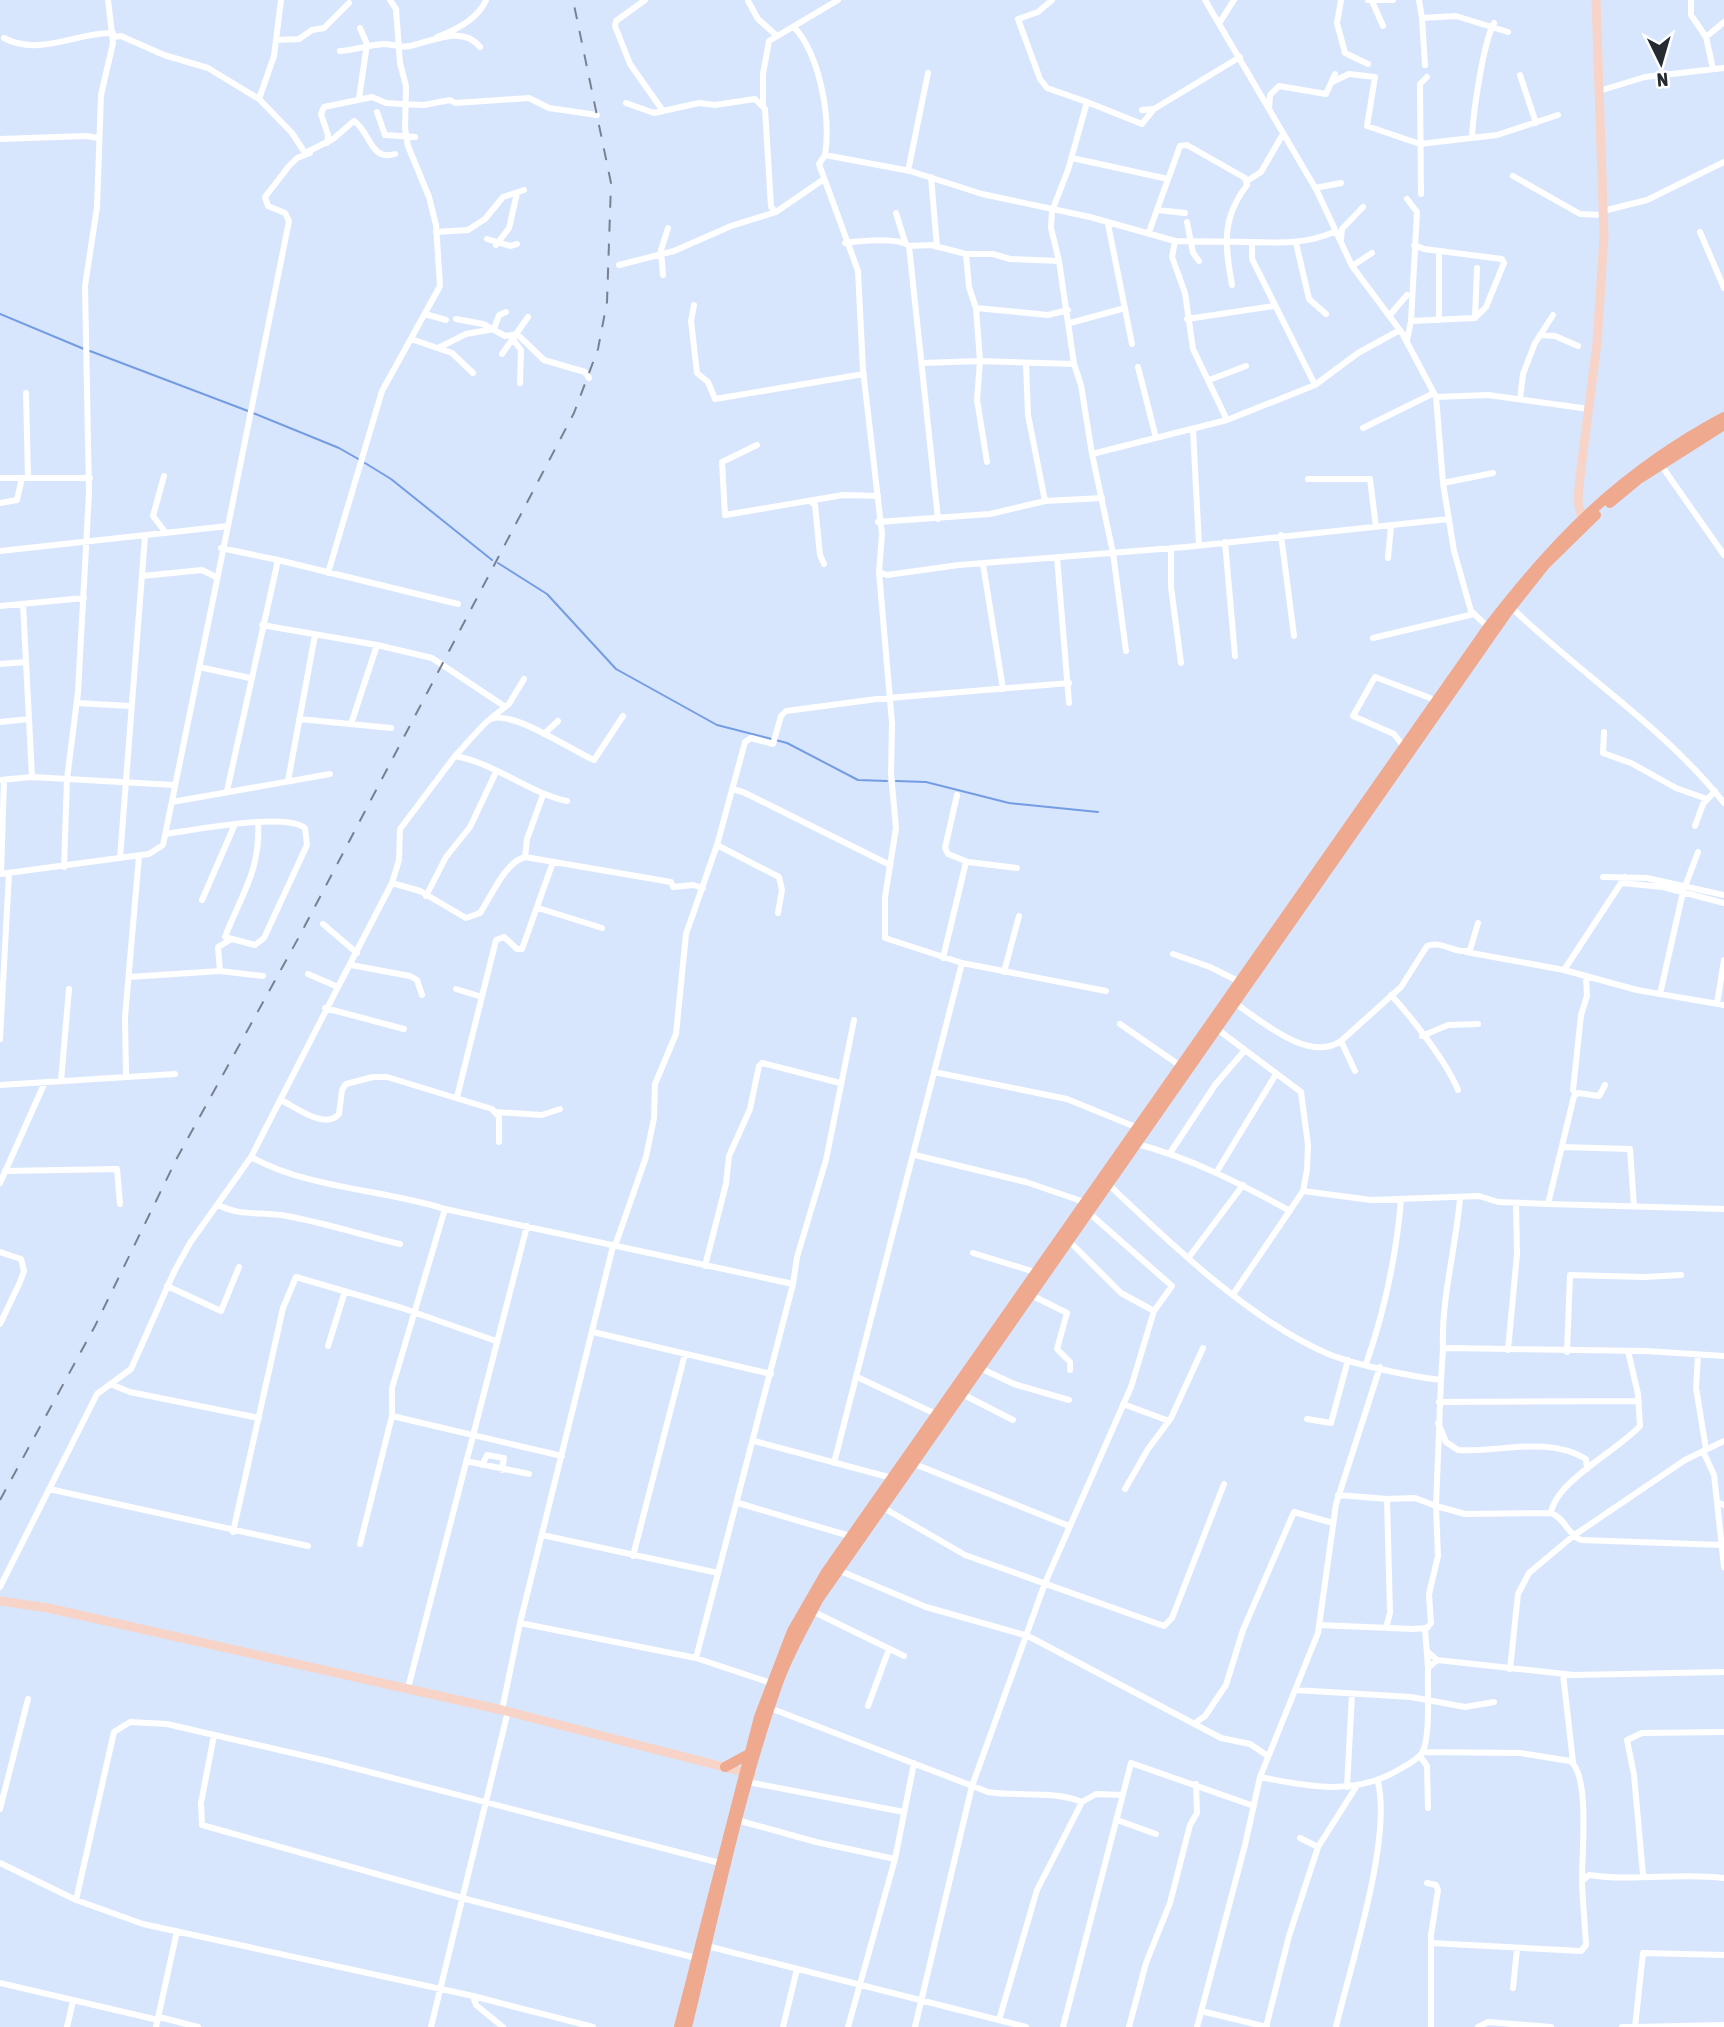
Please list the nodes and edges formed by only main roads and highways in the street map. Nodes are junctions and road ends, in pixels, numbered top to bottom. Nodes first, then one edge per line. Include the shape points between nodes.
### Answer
1 (1724, 418) edge
2 (1724, 425) edge
3 (1582, 524) junction
4 (1105, 1182) junction
5 (1088, 1208) junction
6 (749, 1752) junction
7 (725, 1767) road end
8 (747, 1776) junction
9 (679, 2027) edge
10 (687, 2027) edge

1 - 3 main road via 1634,474
2 - 3 main road
3 - 4 main road via 1512,608 1137,1144
3 - 4 main road via 1539,561 1488,627 1138,1128
4 - 5 main road
5 - 6 main road via 850,1536 792,1631
5 - 8 main road via 812,1611 793,1648
6 - 7 main road
6 - 8 main road
8 - 9 main road
8 - 10 main road

